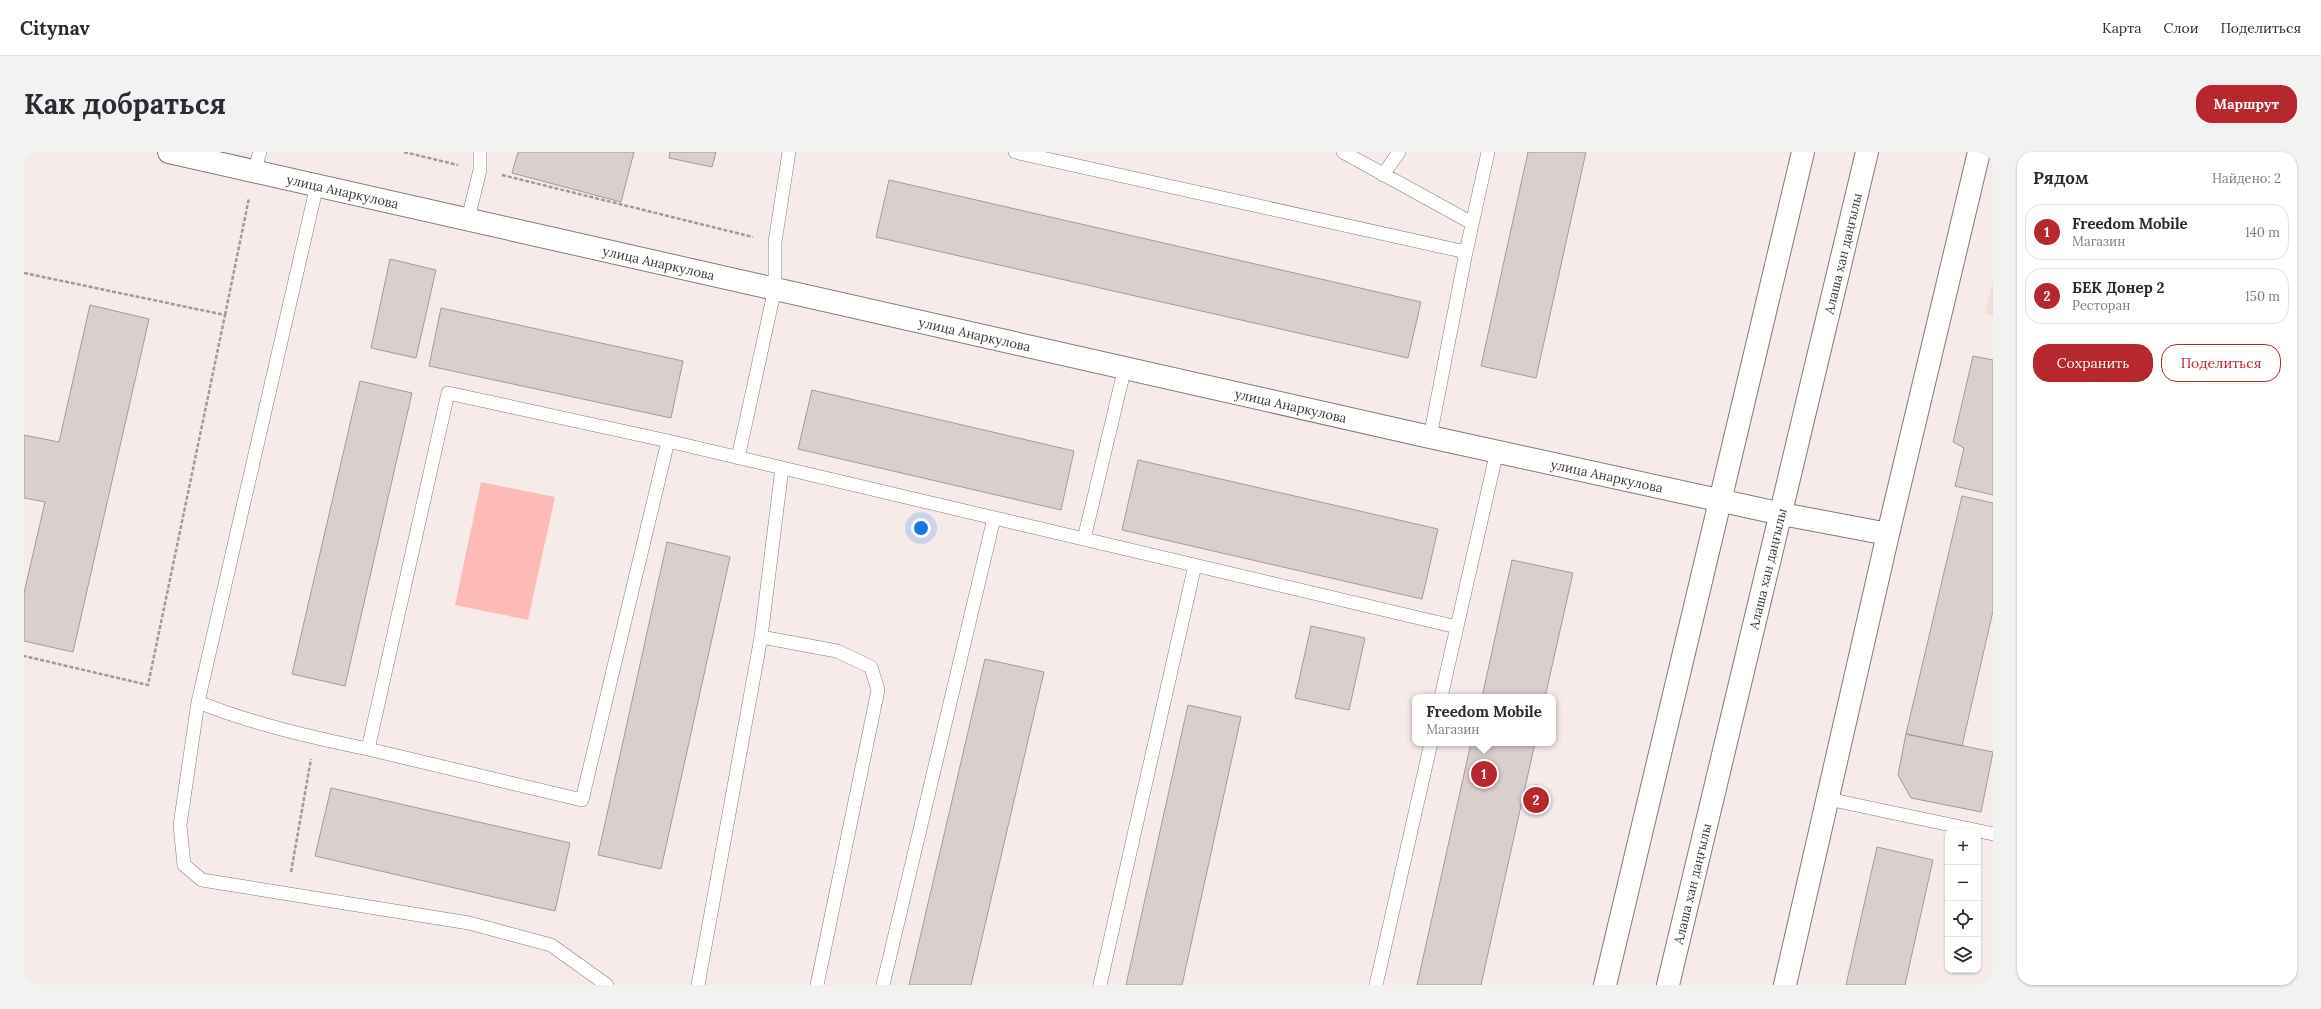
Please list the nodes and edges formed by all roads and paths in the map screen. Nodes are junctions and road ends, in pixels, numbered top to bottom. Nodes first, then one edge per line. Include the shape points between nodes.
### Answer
1 (169, 152) edge
2 (404, 152) edge
3 (480, 152) edge
4 (788, 152) edge
5 (1015, 152) edge
6 (1343, 152) edge
7 (1399, 152) edge
8 (1488, 152) edge
9 (1803, 152) edge
10 (1867, 152) edge
11 (1979, 152) edge
12 (257, 161) edge
13 (480, 170) junction
14 (1383, 175) junction
15 (317, 185) junction
16 (468, 219) junction
17 (1472, 223) junction
18 (775, 242) junction
19 (1466, 252) junction
20 (24, 273) edge
21 (775, 288) junction
22 (225, 315) junction
23 (1124, 367) junction
24 (1430, 437) junction
25 (668, 442) junction
26 (1497, 451) junction
27 (738, 458) junction
28 (782, 468) junction
29 (1721, 500) junction
30 (1782, 514) junction
31 (994, 518) junction
32 (1888, 534) junction
33 (1084, 539) junction
34 (1195, 565) junction
35 (1457, 627) junction
36 (761, 636) junction
37 (24, 656) edge
38 (1442, 694) edge
39 (198, 702) junction
40 (315, 738) junction
41 (1430, 746) edge
42 (368, 749) junction
43 (1828, 799) junction
44 (1993, 834) edge
45 (288, 894) junction
46 (607, 985) edge
47 (698, 985) edge
48 (817, 985) edge
49 (883, 985) edge
50 (1100, 985) edge
51 (1376, 985) edge
52 (1605, 985) edge
53 (1668, 985) edge
54 (1785, 985) edge

1 - 12 street, улица Анаркулова
2 - 13 path
3 - 13 lane
4 - 18 lane
5 - 19 lane
6 - 14 lane
7 - 14 lane
8 - 17 lane
9 - 29 street
10 - 30 street, Алаша хан даңғылы
11 - 32 street
12 - 15 street, улица Анаркулова
12 - 22 path
13 - 16 lane
13 - 18 path
14 - 17 lane
15 - 16 street, улица Анаркулова
15 - 39 lane
16 - 21 street, улица Анаркулова
17 - 19 lane
18 - 21 lane
19 - 24 lane
20 - 22 path
21 - 23 street, улица Анаркулова
21 - 27 lane
22 - 37 path via 148,685
23 - 24 street, улица Анаркулова
23 - 33 lane
24 - 26 street, улица Анаркулова
25 - 27 lane
25 - 42 lane via 582,800
25 - 42 lane via 448,393
26 - 29 street, улица Анаркулова
26 - 35 lane
27 - 28 lane
28 - 31 lane
28 - 36 lane
29 - 30 street, улица Анаркулова
29 - 52 street
30 - 32 street, улица Анаркулова
30 - 53 street, Алаша хан даңғылы
31 - 33 lane
31 - 49 lane
32 - 43 street
33 - 34 lane
34 - 35 lane
34 - 50 lane
35 - 38 lane
36 - 47 lane
36 - 48 lane via 837,651 865,663 872,667 878,690
39 - 40 lane via 253,722
39 - 45 lane via 180,825 184,865 202,880
40 - 42 lane
40 - 45 path
41 - 51 lane
43 - 44 lane
43 - 54 street
45 - 46 lane via 469,923 551,945

